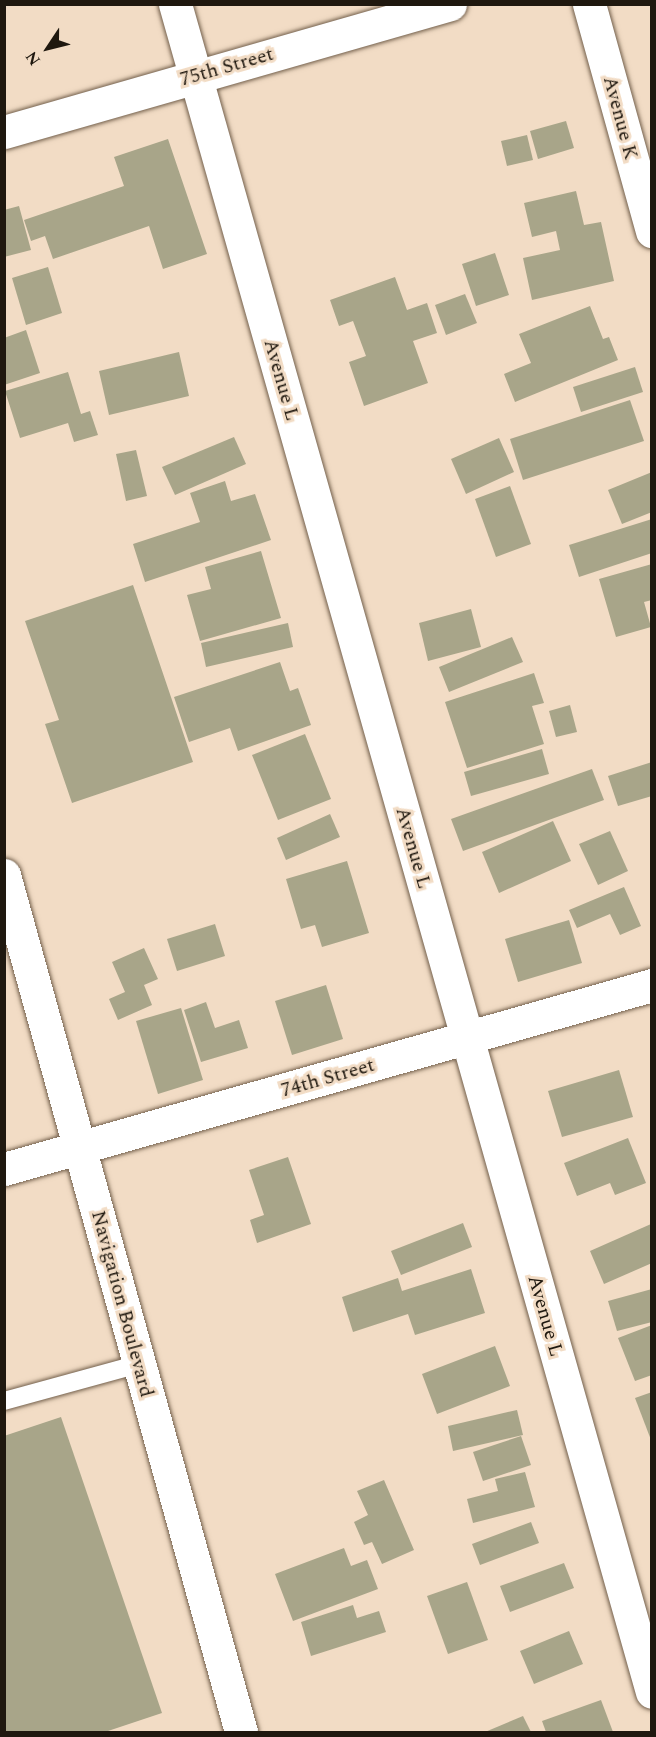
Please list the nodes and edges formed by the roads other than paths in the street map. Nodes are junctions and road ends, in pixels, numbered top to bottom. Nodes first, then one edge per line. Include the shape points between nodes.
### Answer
1 (175, 4) edge
2 (450, 4) edge
3 (589, 4) edge
4 (195, 75) junction
5 (4, 132) edge
6 (651, 231) edge
7 (4, 875) edge
8 (651, 985) edge
9 (466, 1039) junction
10 (80, 1150) junction
11 (4, 1169) edge
12 (139, 1364) junction
13 (4, 1401) edge
14 (651, 1692) edge
15 (241, 1732) edge

1 - 4 street, Avenue L
2 - 4 street, 75th Street
3 - 6 street, Avenue K
4 - 5 street, 75th Street
4 - 9 street, Avenue L
7 - 10 street, Navigation Boulevard
8 - 9 street, 74th Street
9 - 10 street, 74th Street
9 - 14 street, Avenue L
10 - 11 street, 74th Street
10 - 12 street, Navigation Boulevard
12 - 13 lane
12 - 15 street, Navigation Boulevard

